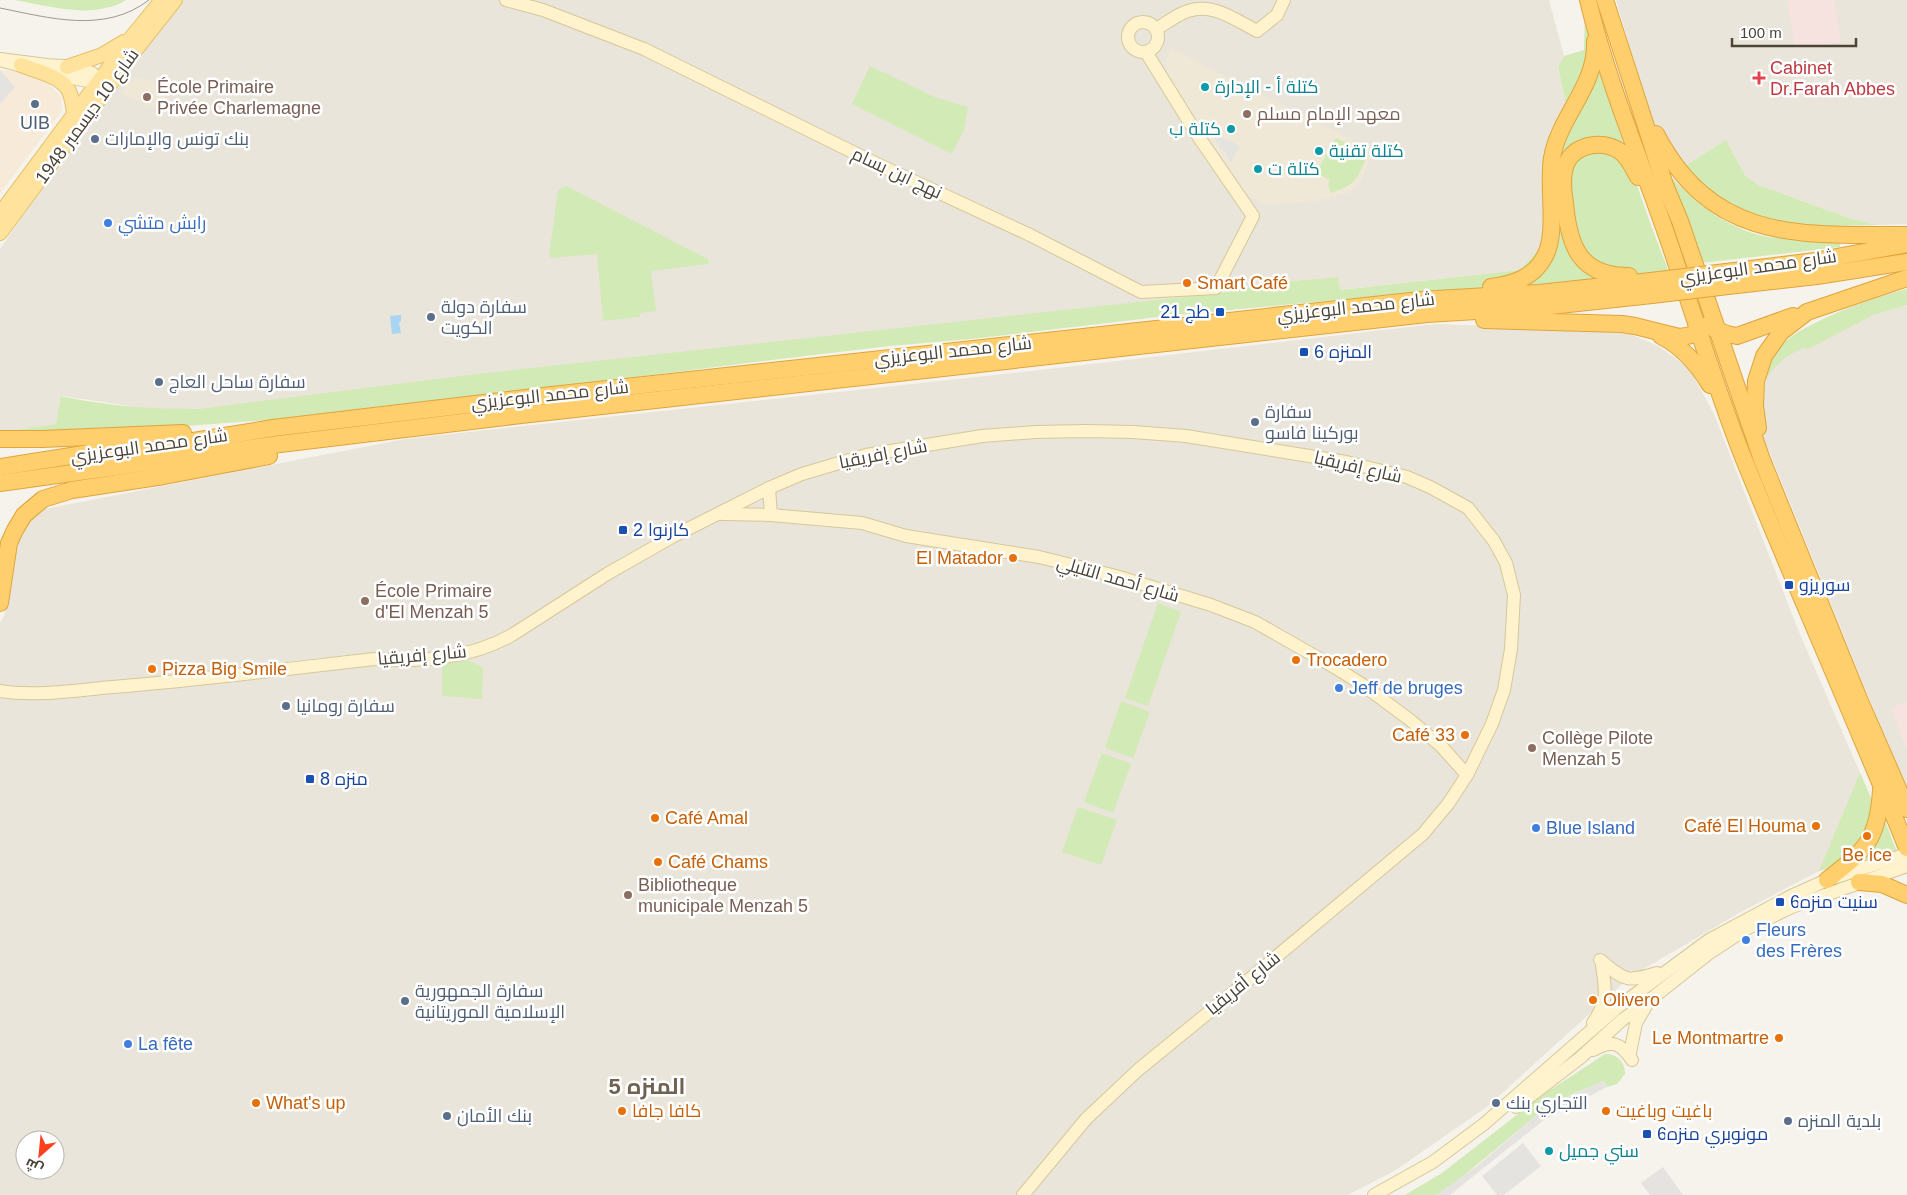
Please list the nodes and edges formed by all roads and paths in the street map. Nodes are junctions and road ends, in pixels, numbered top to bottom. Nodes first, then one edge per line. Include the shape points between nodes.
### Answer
1 (162, 0) edge
2 (175, 0) edge
3 (506, 0) edge
4 (1588, 0) edge
5 (1605, 0) edge
6 (1283, 3) edge
7 (1594, 26) junction
8 (1156, 29) junction
9 (132, 38) junction
10 (1146, 52) junction
11 (0, 59) edge
12 (21, 65) junction
13 (67, 66) junction
14 (103, 84) junction
15 (1612, 87) junction
16 (1637, 97) junction
17 (1579, 99) junction
18 (74, 113) junction
19 (1648, 129) junction
20 (1658, 210) junction
21 (0, 214) edge
22 (0, 233) edge
23 (1907, 234) edge
24 (1907, 244) edge
25 (1907, 262) edge
26 (1907, 278) edge
27 (1727, 279) junction
28 (1651, 285) junction
29 (1421, 307) junction
30 (1807, 312) junction
31 (1705, 323) junction
32 (1648, 329) junction
33 (1722, 400) junction
34 (272, 428) junction
35 (0, 439) edge
36 (305, 442) junction
37 (1762, 460) junction
38 (0, 468) edge
39 (0, 483) edge
40 (769, 488) junction
41 (718, 514) junction
42 (771, 516) junction
43 (0, 548) edge
44 (1, 598) edge
45 (0, 683) edge
46 (0, 691) edge
47 (48, 692) junction
48 (1467, 775) junction
49 (1882, 785) junction
50 (1907, 808) edge
51 (1907, 848) edge
52 (1907, 854) edge
53 (1907, 866) edge
54 (1827, 880) junction
55 (1859, 882) junction
56 (1907, 896) edge
57 (1667, 970) junction
58 (1652, 999) junction
59 (1579, 1040) junction
60 (1580, 1058) junction
61 (1023, 1195) edge
62 (1374, 1195) edge
63 (1388, 1195) edge

1 - 9 main road, شارع 10 ديسمبر 1948
2 - 14 main road, شارع 10 ديسمبر 1948
3 - 10 street, نهج ابن بسام via 543,10 644,49 1141,292 1216,288 1254,216 1198,136
4 - 7 highway
5 - 16 highway
6 - 8 street via 1273,19 1257,31 1218,11 1199,8 1183,12
7 - 15 highway
7 - 17 highway via 1594,60
8 - 10 street via 1156,46
8 - 10 street via 1141,22 1135,24 1129,34 1131,45 1140,52
9 - 13 main road via 102,56
9 - 14 main road, شارع 10 ديسمبر 1948
11 - 12 street
11 - 13 street
12 - 14 street
12 - 18 main road via 59,81 67,88
13 - 14 street via 88,70
14 - 18 main road, شارع 10 ديسمبر 1948
14 - 22 main road, شارع 10 ديسمبر 1948 via 100,98
15 - 17 highway via 1594,86
15 - 19 highway via 1623,93
15 - 20 highway
16 - 19 highway
16 - 23 highway via 1660,142 1689,182 1729,213 1790,232
17 - 29 highway via 1560,131 1552,157 1551,224 1545,256 1537,268 1521,280 1444,294
18 - 21 main road, شارع 10 ديسمبر 1948
19 - 31 highway
20 - 28 highway via 1630,162 1616,149 1604,145 1586,146 1567,162 1563,191 1569,234 1576,252 1596,270 1617,276 1641,277
20 - 31 highway
24 - 27 highway, شارع محمد البوعزيزي
25 - 27 highway, شارع محمد البوعزيزي via 1817,276
26 - 30 highway
27 - 28 highway, شارع محمد البوعزيزي, bridge
28 - 29 highway, شارع محمد البوعزيزي via 1541,307
29 - 32 highway via 1441,318 1622,324
29 - 34 highway, شارع محمد البوعزيزي via 534,397
29 - 36 highway, شارع محمد البوعزيزي
30 - 31 highway via 1737,336
30 - 37 highway via 1777,335 1760,364 1755,406
31 - 32 highway via 1686,336
31 - 33 highway
31 - 37 highway
32 - 33 highway via 1666,338 1688,356
33 - 49 highway
34 - 35 highway
34 - 38 highway, شارع محمد البوعزيزي
36 - 39 highway, شارع محمد البوعزيزي
36 - 44 highway via 272,455 72,490 43,498 24,515 14,530
37 - 50 highway
40 - 41 street, شارع إفريقيا
40 - 42 street
40 - 48 street, شارع إفريقيا via 802,474 866,455 982,436 1076,431 1186,436 1346,462 1414,480 1468,508 1494,541 1506,563 1514,595 1511,649 1504,690 1492,724
41 - 42 street, شارع أحمد التليلي
41 - 47 street, شارع إفريقيا via 607,574 497,644 480,650 448,657 374,659
42 - 48 street, شارع أحمد التليلي via 862,523 906,536 1039,556 1211,605 1255,622 1363,685 1441,746
43 - 44 highway
45 - 47 street, شارع إفريقيا
46 - 47 street, شارع إفريقيا
48 - 61 street, شارع أفريقيا via 1423,834 1138,1070 1086,1119
49 - 51 highway
49 - 54 highway via 1880,813 1870,840
52 - 54 street
53 - 55 street
54 - 57 street via 1733,926
55 - 56 highway via 1882,884
55 - 58 street via 1792,907 1746,929 1708,954
57 - 59 street
57 - 59 street via 1626,979 1601,963 1606,997 1604,1006
58 - 60 street via 1622,1020
58 - 60 street via 1636,1023 1631,1056 1622,1048 1606,1044
59 - 62 street via 1484,1124 1433,1162
60 - 63 street via 1436,1167

